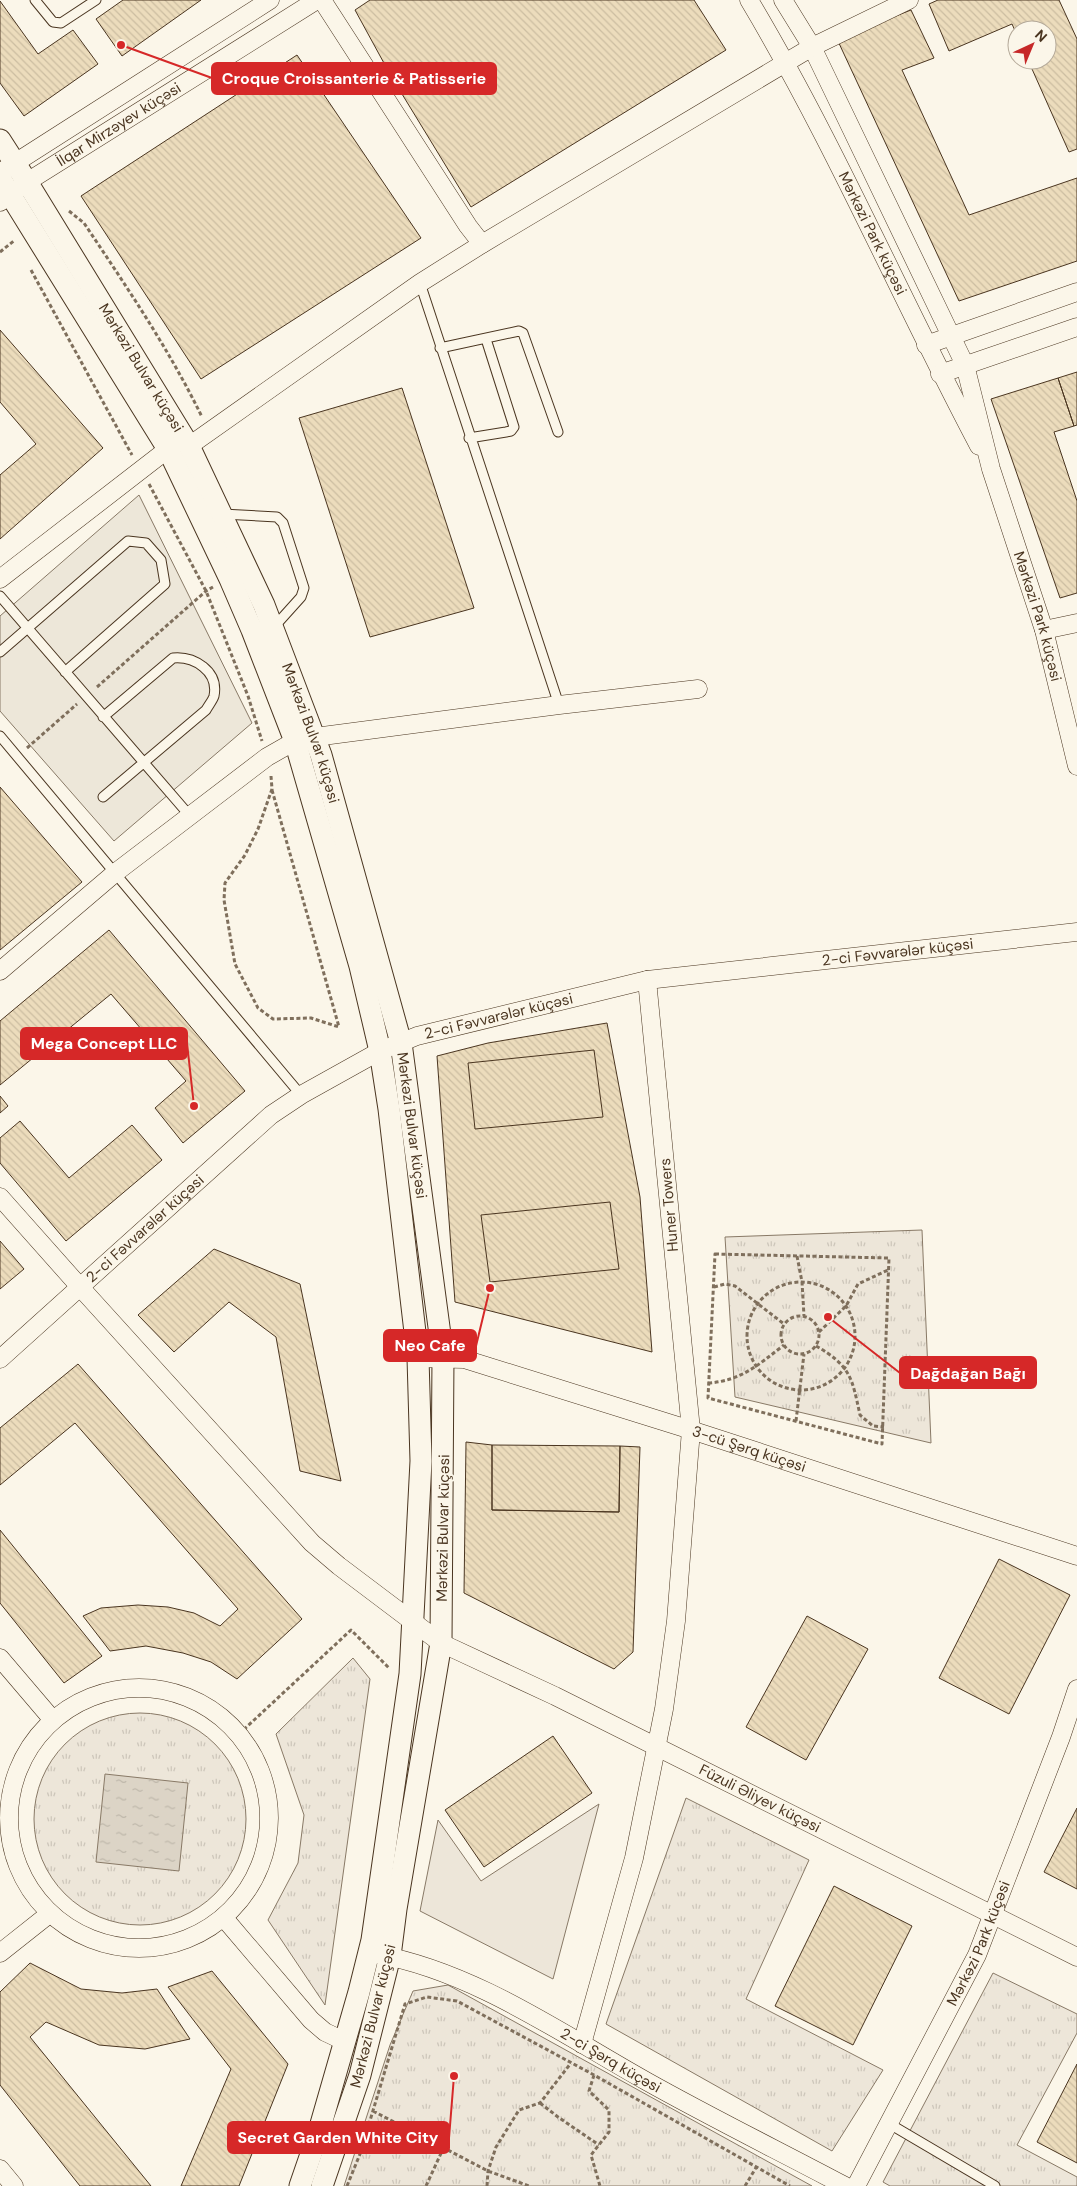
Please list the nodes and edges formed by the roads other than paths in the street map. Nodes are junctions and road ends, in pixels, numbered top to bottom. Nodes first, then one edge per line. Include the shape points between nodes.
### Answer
1 (35, 0) edge
2 (96, 0) edge
3 (270, 0) edge
4 (317, 0) edge
5 (322, 0) edge
6 (749, 0) edge
7 (783, 0) edge
8 (909, 0) edge
9 (812, 47) junction
10 (786, 62) junction
11 (0, 140) edge
12 (7, 168) edge
13 (27, 182) junction
14 (3, 191) edge
15 (482, 244) junction
16 (420, 283) junction
17 (1077, 292) edge
18 (1077, 327) edge
19 (951, 335) junction
20 (486, 339) junction
21 (926, 345) junction
22 (440, 348) junction
23 (966, 365) junction
24 (940, 374) junction
25 (558, 432) dead end
26 (469, 438) junction
27 (189, 446) junction
28 (168, 450) junction
29 (991, 469) junction
30 (221, 514) junction
31 (0, 579) edge
32 (0, 596) edge
33 (1077, 623) edge
34 (273, 627) junction
35 (27, 628) junction
36 (1044, 630) junction
37 (0, 652) edge
38 (65, 672) junction
39 (698, 689) dead end
40 (559, 705) junction
41 (103, 717) junction
42 (0, 736) edge
43 (305, 739) junction
44 (143, 763) junction
45 (1077, 766) edge
46 (102, 797) dead end
47 (190, 816) junction
48 (115, 873) junction
49 (1077, 932) edge
50 (0, 971) edge
51 (647, 980) junction
52 (401, 1043) junction
53 (380, 1051) junction
54 (301, 1096) junction
55 (0, 1197) edge
56 (80, 1288) junction
57 (444, 1357) junction
58 (418, 1358) junction
59 (0, 1359) edge
60 (691, 1430) junction
61 (1077, 1556) edge
62 (412, 1619) junction
63 (441, 1643) junction
64 (0, 1658) edge
65 (1077, 1689) edge
66 (52, 1719) junction
67 (656, 1748) junction
68 (48, 1914) junction
69 (992, 1914) junction
70 (224, 1918) junction
71 (368, 1952) junction
72 (0, 1953) edge
73 (390, 1956) junction
74 (1077, 1957) edge
75 (344, 2041) junction
76 (582, 2044) junction
77 (888, 2124) junction
78 (0, 2169) edge
79 (14, 2186) edge
80 (300, 2186) edge
81 (322, 2186) edge
82 (845, 2186) edge
83 (856, 2186) edge
84 (995, 2186) edge

1 - 2 lane via 53,22 61,23
3 - 12 street, İlqar Mirzəyev küçəsi
4 - 13 street, İlqar Mirzəyev küçəsi
5 - 15 street
6 - 10 street, Mərkəzi Park küçəsi
7 - 9 street, Mərkəzi Park küçəsi
8 - 9 street
9 - 10 street
9 - 19 street, Mərkəzi Park küçəsi
10 - 15 street
10 - 21 street, Mərkəzi Park küçəsi
11 - 12 street, Mərkəzi Bulvar küçəsi
12 - 13 street, Mərkəzi Bulvar küçəsi
13 - 14 street, İlqar Mirzəyev küçəsi
13 - 27 street, Mərkəzi Bulvar küçəsi
14 - 28 street, Mərkəzi Bulvar küçəsi
15 - 16 street
16 - 22 lane
16 - 27 street
17 - 19 street
18 - 23 street
19 - 21 street
19 - 23 street, Mərkəzi Park küçəsi
20 - 22 lane
20 - 25 lane via 519,331 523,333
20 - 26 lane via 514,427 511,431
21 - 24 street, Mərkəzi Park küçəsi
22 - 26 lane
23 - 24 street
23 - 29 street, Mərkəzi Park küçəsi
24 - 29 street, Mərkəzi Park küçəsi
26 - 40 lane
27 - 30 street, Mərkəzi Bulvar küçəsi
28 - 31 street
28 - 43 street, Mərkəzi Bulvar küçəsi
29 - 36 street, Mərkəzi Park küçəsi
30 - 34 street, Mərkəzi Bulvar küçəsi
30 - 34 lane via 276,517 284,522 304,588 301,597
32 - 35 lane
33 - 36 street
34 - 43 street, Mərkəzi Bulvar küçəsi
35 - 37 lane
35 - 38 lane
35 - 38 lane via 128,541 146,543 156,554 165,584
36 - 45 street, Mərkəzi Park küçəsi
38 - 41 lane
39 - 40 street
40 - 43 street
41 - 44 lane
41 - 44 lane via 173,658 184,657 202,664 214,681 214,696 206,710
42 - 48 lane
43 - 47 street via 267,757
43 - 52 street, Mərkəzi Bulvar küçəsi via 389,994
43 - 53 street, Mərkəzi Bulvar küçəsi
44 - 46 lane
44 - 47 lane
47 - 48 street
48 - 50 street
48 - 54 lane
49 - 51 street, 2-ci Fəvvarələr küçəsi
51 - 52 street, 2-ci Fəvvarələr küçəsi via 417,1036
51 - 60 street, Huner Towers
52 - 53 street, 2-ci Fəvvarələr küçəsi
52 - 57 street, Mərkəzi Bulvar küçəsi
53 - 54 street, 2-ci Fəvvarələr küçəsi
53 - 58 street, Mərkəzi Bulvar küçəsi
54 - 56 street, 2-ci Fəvvarələr küçəsi via 272,1115
55 - 56 street, Füzuli Əliyev küçəsi
56 - 59 street, 2-ci Fəvvarələr küçəsi
56 - 62 street, Füzuli Əliyev küçəsi via 312,1543
57 - 58 street, 3-cü Şərq küçəsi
57 - 60 street, 3-cü Şərq küçəsi via 464,1360
57 - 63 street, Mərkəzi Bulvar küçəsi
58 - 62 street, Mərkəzi Bulvar küçəsi via 421,1461
60 - 61 street, 3-cü Şərq küçəsi
60 - 67 street, Huner Towers via 676,1621
62 - 63 street, Füzuli Əliyev küçəsi
62 - 71 street, Mərkəzi Bulvar küçəsi via 410,1674
63 - 67 street, Füzuli Əliyev küçəsi
63 - 73 street, Mərkəzi Bulvar küçəsi
64 - 66 street
65 - 69 street, Mərkəzi Park küçəsi
66 - 68 street via 23,1759 12,1786 8,1826 17,1866
66 - 70 street via 96,1695 128,1688 169,1691 207,1707 239,1734 260,1769 270,1808 266,1849 251,1887
67 - 69 street, Füzuli Əliyev küçəsi
67 - 76 street, Huner Towers via 634,1858
68 - 70 street via 93,1941 127,1948 170,1945 195,1937
68 - 72 street
69 - 74 street, Füzuli Əliyev küçəsi
69 - 77 street, Mərkəzi Park küçəsi via 977,1954
70 - 75 street via 311,2020 325,2032
71 - 73 street, 2-ci Şərq küçəsi
71 - 75 street, Mərkəzi Bulvar küçəsi
73 - 76 street, 2-ci Şərq küçəsi via 471,1984
73 - 81 street, Mərkəzi Bulvar küçəsi via 360,2075
75 - 80 street, Mərkəzi Bulvar küçəsi via 319,2132
76 - 82 street, 2-ci Şərq küçəsi
77 - 83 street, Mərkəzi Park küçəsi
77 - 84 lane
78 - 79 street

